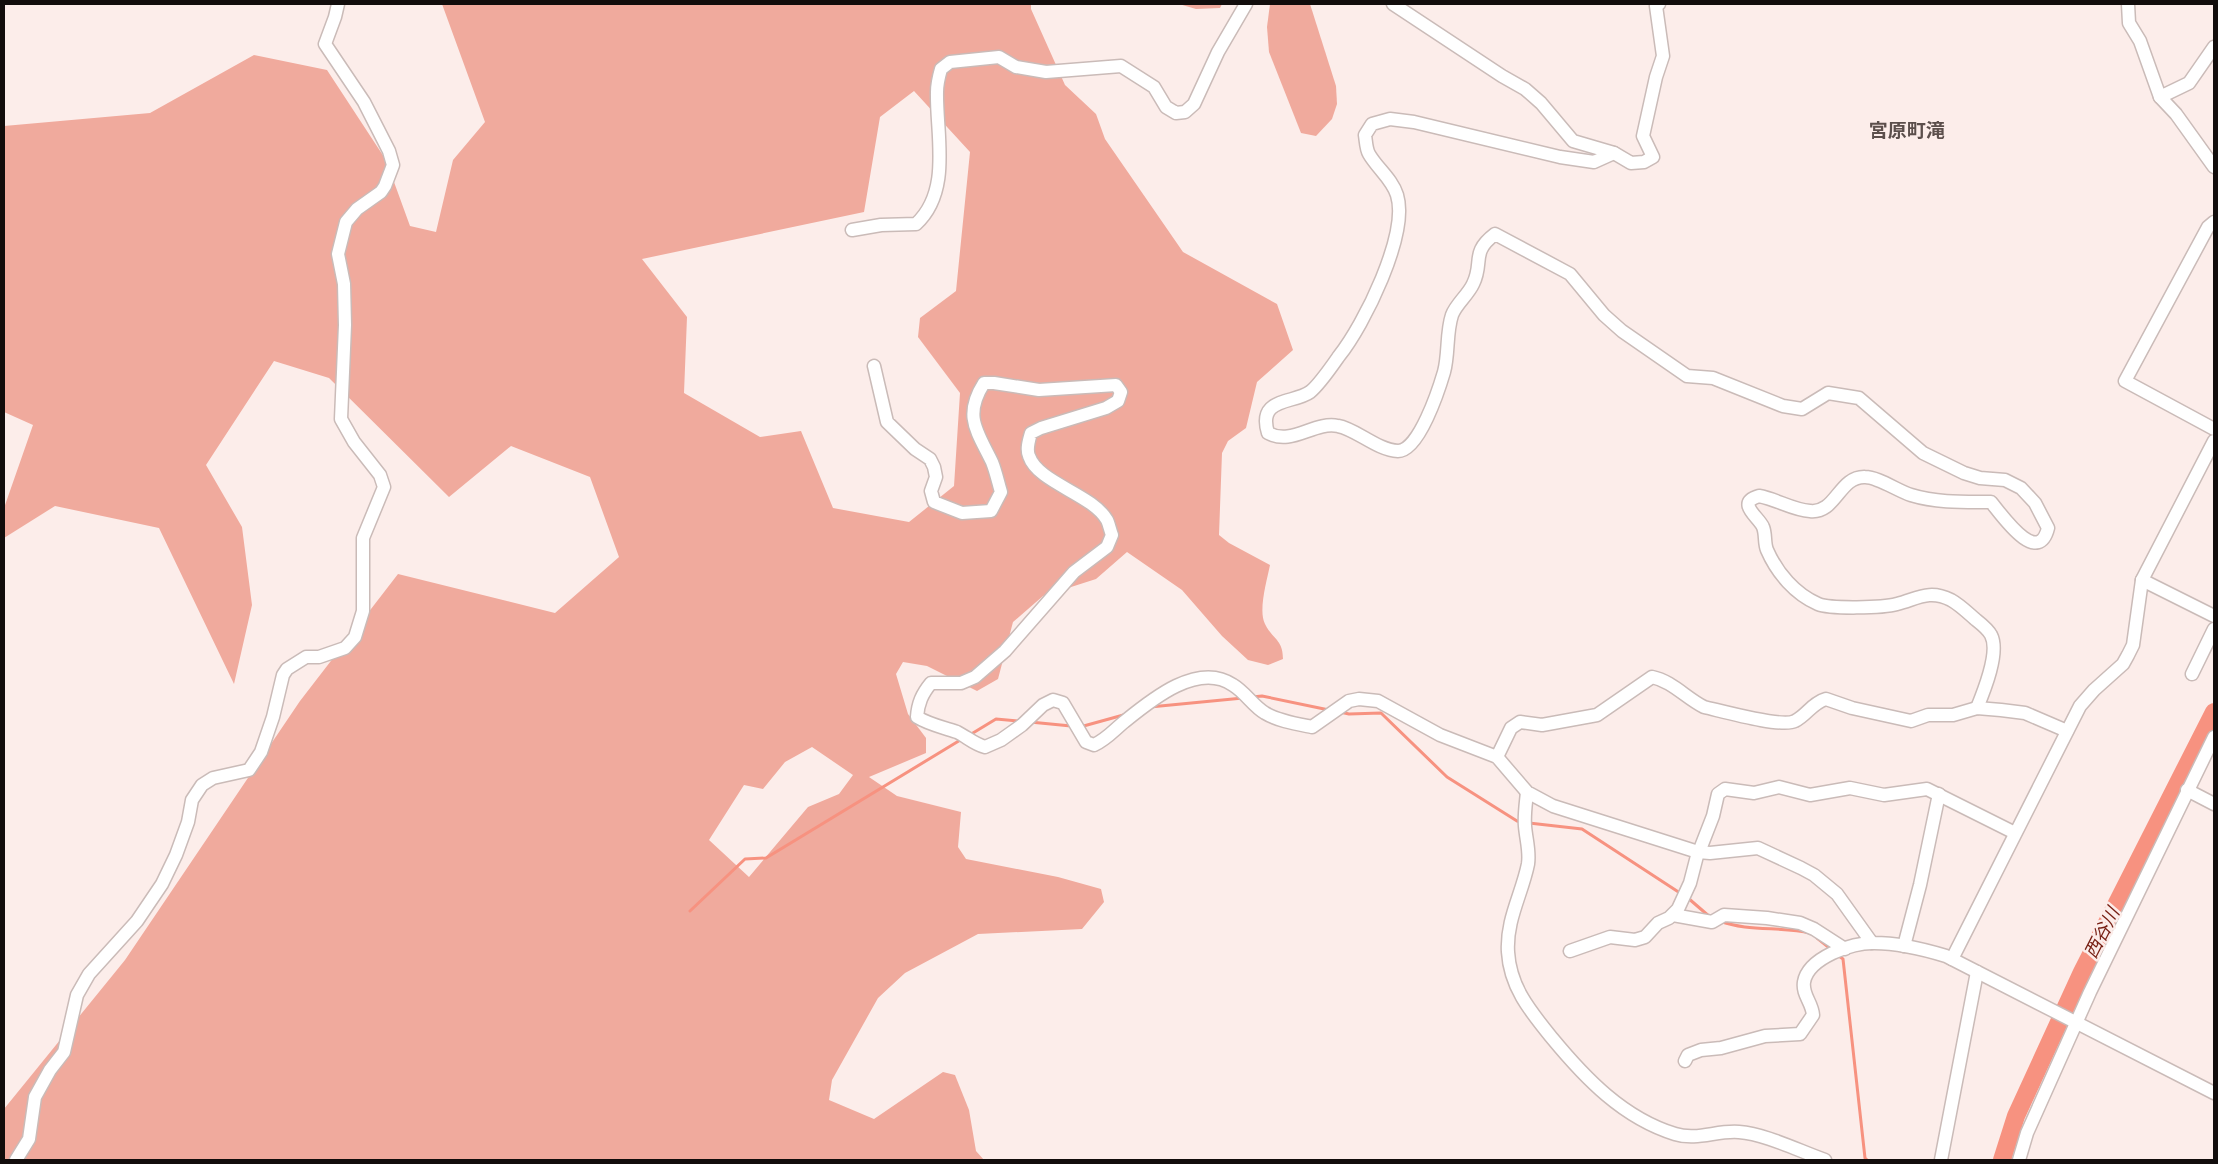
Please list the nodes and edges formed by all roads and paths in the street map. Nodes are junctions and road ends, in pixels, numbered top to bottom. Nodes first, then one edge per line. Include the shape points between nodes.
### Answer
1 (338, 4) edge
2 (1246, 4) edge
3 (1394, 4) edge
4 (1658, 4) edge
5 (2128, 4) edge
6 (2214, 47) edge
7 (2160, 97) junction
8 (1614, 153) junction
9 (2214, 167) edge
10 (2214, 222) edge
11 (852, 230) dead end
12 (874, 366) dead end
13 (2214, 429) edge
14 (2214, 441) edge
15 (2142, 580) junction
16 (2214, 616) edge
17 (2214, 629) edge
18 (2192, 674) dead end
19 (1977, 708) junction
20 (2067, 731) junction
21 (2214, 737) edge
22 (1497, 757) junction
23 (2188, 790) junction
24 (1527, 792) junction
25 (1939, 794) junction
26 (2214, 804) edge
27 (2015, 834) junction
28 (1699, 852) junction
29 (1673, 915) junction
30 (1872, 943) junction
31 (1904, 946) junction
32 (1845, 949) junction
33 (1570, 951) dead end
34 (1952, 959) junction
35 (1977, 972) junction
36 (2077, 1023) junction
37 (1685, 1060) dead end
38 (2214, 1093) edge
39 (16, 1160) edge
40 (1825, 1160) edge
41 (1941, 1160) edge
42 (2019, 1160) edge

1 - 39 street via 325,44 364,102 389,151 392,165 381,192 357,209 346,222 338,254 344,284 345,325 341,419 380,475 384,487 363,538 363,611 355,637 345,648 319,657 306,657 287,669 261,752 249,770 213,778 202,785 192,800 188,822 162,884 136,921 89,974 77,995 64,1052 35,1097 30,1139
2 - 11 street via 1218,52 1194,104 1185,112 1176,113 1166,107 1154,87 1121,66 1046,72 1016,67 999,56 950,62 941,69 937,89 940,171 924,217 916,224
3 - 8 street via 1525,89 1573,142
4 - 8 street via 1664,56 1643,136 1653,157 1631,163
5 - 7 street via 2129,23 2140,41
6 - 7 street via 2188,83
7 - 9 street
8 - 19 street via 1594,162 1414,122 1390,120 1372,124 1365,135 1368,152 1396,192 1400,206 1384,274 1350,342 1310,392 1278,403 1270,410 1266,425 1268,433 1286,438 1339,426 1370,442 1398,451 1406,448 1419,435 1444,372 1452,314 1474,282 1479,251 1484,242 1495,234 1570,274 1604,315 1622,331 1687,376 1713,378 1784,406 1802,409 1828,393 1860,398 1923,453 1964,473 2005,480 2021,488 2035,503 2048,528 2039,542 2032,543 2014,531 1991,502 1931,500 1866,477 1848,482 1823,510 1810,512 1759,496 1750,503 1750,510 1762,525 1767,550 1776,565 1794,589 1813,602 1836,607 1892,605 1916,596 1933,596 1951,600 1990,632 1994,652
10 - 13 street via 2208,227 2125,381
12 - 22 street via 886,422 915,450 930,459 936,477 931,491 934,502 962,513 991,511 1001,492 993,465 973,422 972,408 984,383 1039,390 1116,386 1120,392 1118,401 1106,408 1031,433 1028,446 1029,457 1041,473 1064,486 1106,519 1112,535 1107,547 1074,572 1005,652 975,677 961,683 931,683 918,705 917,717 985,747 1001,740 1036,714 1042,705 1053,700 1063,703 1086,742 1094,744 1105,740 1168,690 1186,681 1207,677 1232,684 1264,713 1312,727 1349,701 1378,701 1440,735
14 - 15 street
15 - 16 street
15 - 20 street via 2133,645 2123,664 2080,706
17 - 18 street
19 - 20 street via 2025,713
19 - 22 street via 1953,714 1928,715 1911,721 1826,699 1811,706 1797,720 1783,723 1704,707 1662,679 1652,677 1597,715 1542,725 1520,722 1511,728
20 - 27 street
21 - 23 street
22 - 24 street
23 - 26 street
23 - 36 street
24 - 28 street via 1553,806
24 - 40 street via 1524,827 1529,856 1509,922 1508,952 1517,990 1575,1066 1613,1100 1662,1130 1692,1137 1743,1132
25 - 27 street
25 - 28 street via 1921,788 1884,795 1850,788 1810,795 1780,787 1754,793 1723,789 1718,794
25 - 31 street
27 - 34 street
28 - 29 street via 1689,888
28 - 30 street via 1758,848 1801,868 1837,894
29 - 32 street via 1712,922 1724,915 1800,923
29 - 33 street via 1658,923 1642,938 1610,937
30 - 31 street
30 - 32 street
31 - 34 street
32 - 37 street via 1822,959 1809,971 1804,988 1813,1015 1800,1034 1770,1035 1701,1050 1688,1055
34 - 35 street
35 - 36 street
35 - 41 street
36 - 38 street
36 - 42 street

